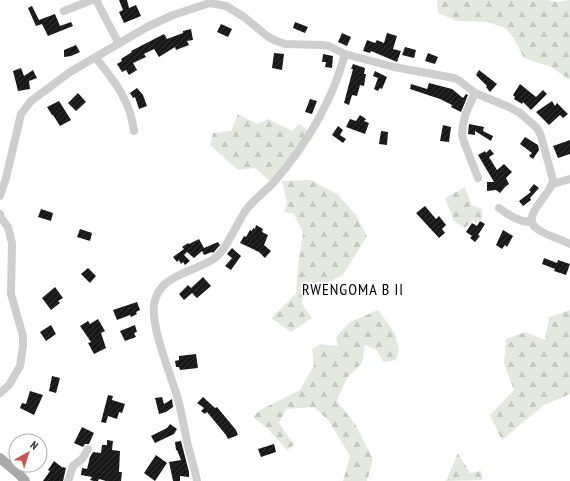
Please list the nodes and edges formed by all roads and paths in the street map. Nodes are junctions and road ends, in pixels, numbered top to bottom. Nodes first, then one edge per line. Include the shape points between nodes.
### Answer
1 (92, 0) edge
2 (96, 0) edge
3 (64, 11) dead end
4 (119, 44) junction
5 (345, 54) junction
6 (96, 58) junction
7 (476, 93) junction
8 (134, 131) dead end
9 (3, 177) edge
10 (478, 178) dead end
11 (570, 179) edge
12 (553, 184) junction
13 (0, 196) edge
14 (499, 208) dead end
15 (0, 214) edge
16 (531, 222) junction
17 (570, 244) edge
18 (0, 393) edge
19 (88, 449) dead end
20 (0, 458) edge
21 (25, 481) edge
22 (68, 481) edge
23 (197, 481) edge

1 - 3 street
2 - 4 street
4 - 5 street via 173,15 210,3 226,6 279,43 329,46
4 - 6 street
5 - 7 street via 394,67 454,78
5 - 23 street via 313,130 276,180 249,206 223,250 215,258 165,284 155,298 153,307 156,330 178,398
6 - 8 street via 124,96
6 - 9 street via 70,72 30,101 20,114
7 - 10 street via 466,113 462,135
7 - 12 street via 520,113 537,128 553,175
9 - 13 street
11 - 12 street
12 - 16 street via 534,211
14 - 16 street via 516,219
15 - 18 street via 8,227 12,243 11,294 23,336 23,346 20,366 9,385
16 - 17 street via 536,229
19 - 22 street via 82,459 73,466
20 - 21 main road

